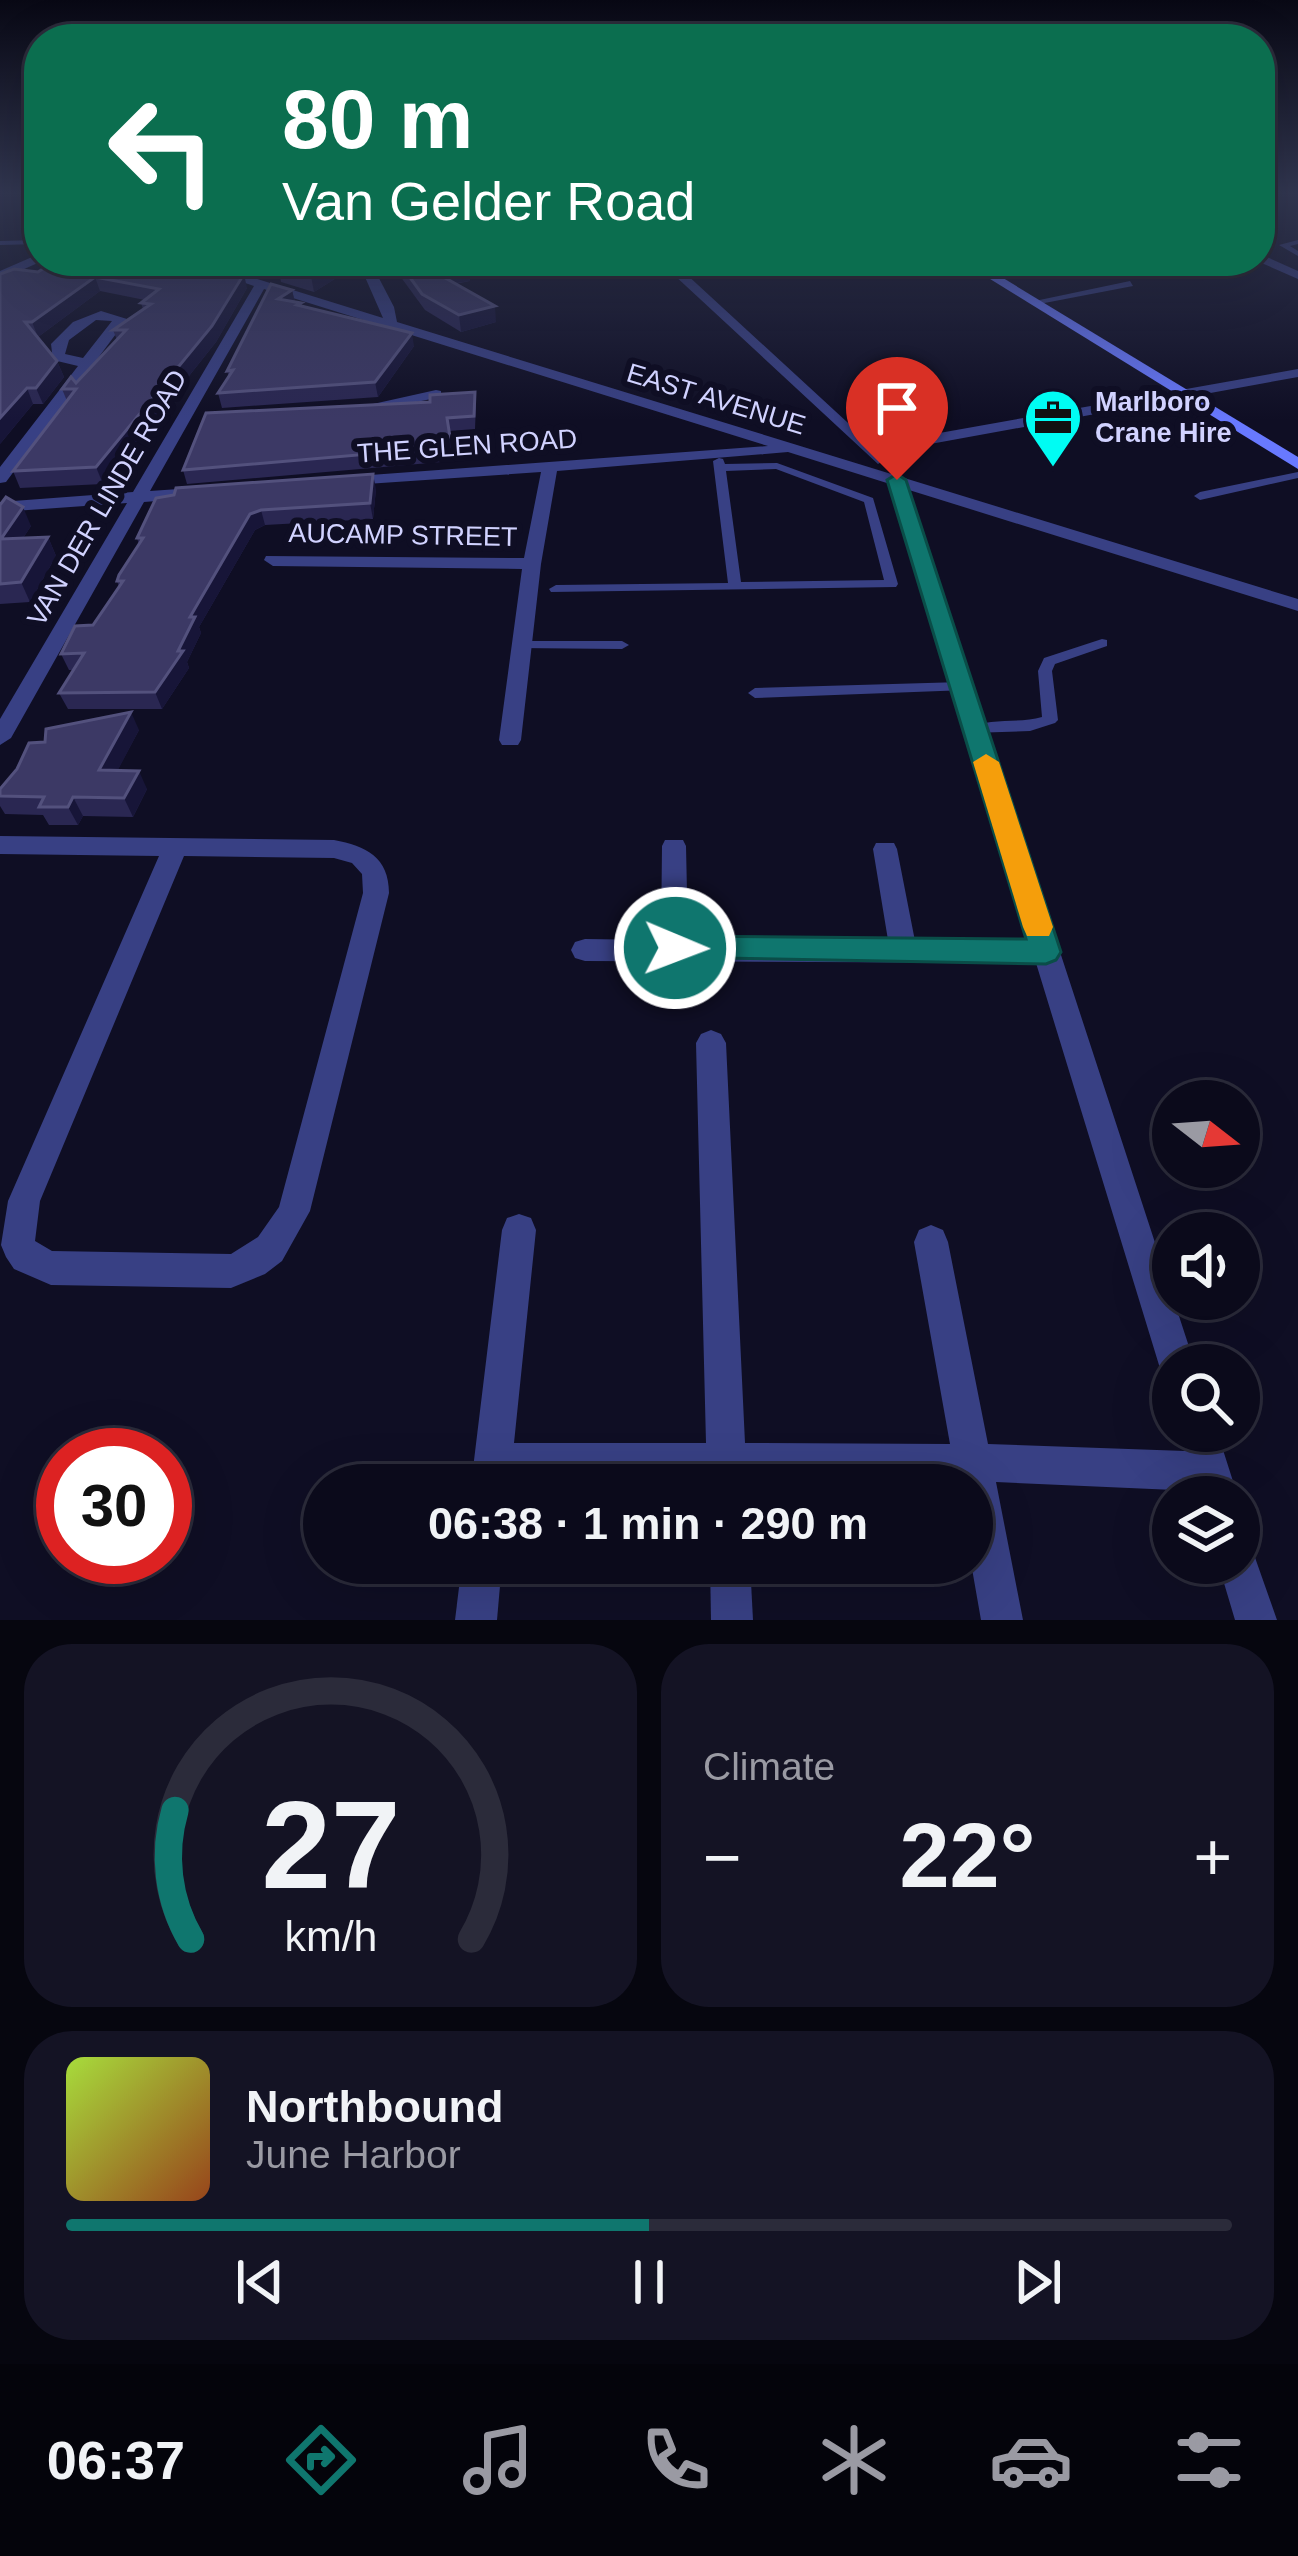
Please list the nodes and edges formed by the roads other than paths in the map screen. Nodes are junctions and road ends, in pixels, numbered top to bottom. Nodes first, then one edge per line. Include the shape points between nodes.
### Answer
1 (236, 276) edge
2 (372, 276) edge
3 (681, 276) edge
4 (992, 276) edge
5 (261, 284) junction
6 (1130, 284) dead end
7 (1034, 302) junction
8 (391, 323) junction
9 (85, 363) junction
10 (1298, 374) edge
11 (1185, 393) junction
12 (436, 394) edge
13 (355, 407) edge
14 (205, 417) edge
15 (184, 419) junction
16 (795, 448) junction
17 (872, 450) junction
18 (719, 461) junction
19 (1298, 464) edge
20 (550, 466) junction
21 (1298, 475) edge
22 (0, 478) edge
23 (888, 478) junction
24 (322, 483) edge
25 (231, 490) edge
26 (1200, 496) dead end
27 (140, 497) junction
28 (0, 507) edge
29 (273, 560) dead end
30 (532, 564) junction
31 (735, 587) junction
32 (556, 589) dead end
33 (1298, 605) edge
34 (1102, 643) dead end
35 (522, 645) junction
36 (622, 645) dead end
37 (962, 687) junction
38 (755, 693) dead end
39 (975, 729) junction
40 (0, 738) edge
41 (510, 740) dead end
42 (0, 845) edge
43 (674, 846) dead end
44 (175, 849) junction
45 (885, 849) dead end
46 (675, 948) junction
47 (585, 950) dead end
48 (903, 951) junction
49 (1046, 952) junction
50 (711, 1043) dead end
51 (519, 1230) dead end
52 (931, 1242) dead end
53 (1170, 1344) edge
54 (973, 1463) junction
55 (492, 1464) edge
56 (727, 1464) edge
57 (951, 1464) edge
58 (1152, 1479) edge
59 (480, 1584) edge
60 (731, 1584) edge
61 (1245, 1584) edge
62 (476, 1620) edge
63 (732, 1620) edge
64 (1002, 1620) edge
65 (1256, 1620) edge

1 - 5 street, EAST AVENUE
2 - 8 street
3 - 17 street
4 - 7 main road
5 - 8 street, EAST AVENUE
5 - 15 street, VAN DER LINDE ROAD
6 - 7 lane
7 - 11 main road
8 - 16 street, EAST AVENUE
9 - 9 street via 121,322 120,319 87,318 58,344 58,357
9 - 22 street
10 - 11 street
11 - 17 street
11 - 19 main road
12 - 13 street
14 - 15 street
15 - 27 street, VAN DER LINDE ROAD
16 - 18 street, THE GLEN ROAD
16 - 23 street, EAST AVENUE
17 - 23 street
18 - 20 street, THE GLEN ROAD
18 - 31 lane
18 - 31 lane via 777,466 869,500 892,580
20 - 24 street, THE GLEN ROAD
20 - 30 street, AUCAMP STREET
21 - 26 lane
23 - 33 street, EAST AVENUE
23 - 37 street
25 - 27 street
27 - 28 street
27 - 40 street, VAN DER LINDE ROAD
29 - 30 street, AUCAMP STREET
30 - 35 street, AUCAMP STREET
31 - 32 lane
34 - 39 lane via 1049,661 1050,720
35 - 36 lane
35 - 41 street, AUCAMP STREET
37 - 38 lane
37 - 39 street
39 - 49 street
42 - 44 street
43 - 46 street
44 - 44 street via 334,849 365,857 377,878 294,1211 271,1250 231,1271 51,1268 18,1245 24,1201
45 - 48 street
46 - 47 street
46 - 48 street
48 - 49 street
49 - 53 street
50 - 56 street
51 - 55 street
52 - 54 street
54 - 57 street
54 - 58 street
54 - 64 street
59 - 62 street
60 - 63 street
61 - 65 street

